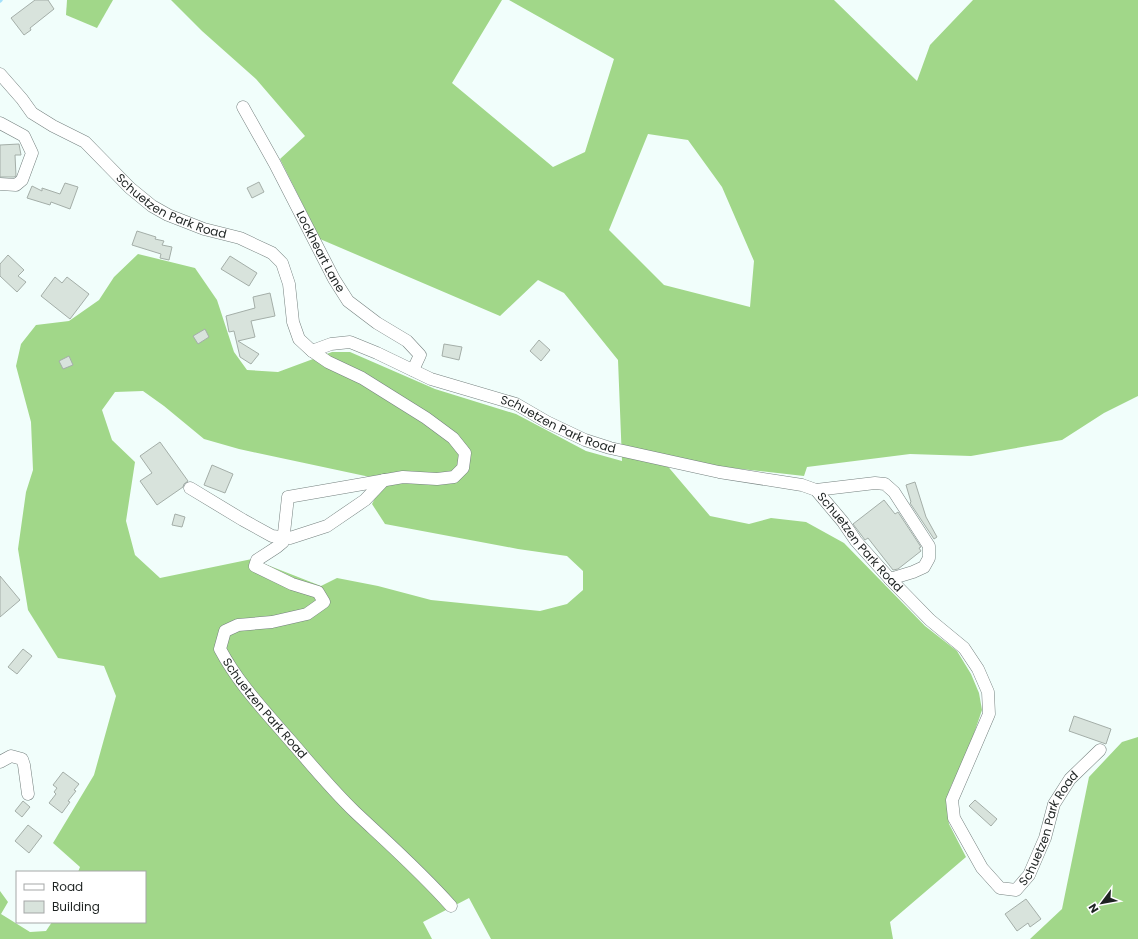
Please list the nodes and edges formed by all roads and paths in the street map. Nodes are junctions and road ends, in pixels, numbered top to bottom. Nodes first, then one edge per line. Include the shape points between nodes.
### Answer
1 (0, 74) edge
2 (243, 107) dead end
3 (0, 123) edge
4 (0, 184) edge
5 (312, 351) junction
6 (413, 370) junction
7 (384, 480) junction
8 (190, 488) dead end
9 (816, 490) junction
10 (284, 537) junction
11 (890, 579) junction
12 (1100, 750) dead end
13 (0, 762) edge
14 (28, 794) dead end
15 (451, 906) dead end

1 - 5 street, Schuetzen Park Road via 32,113 85,142 130,188 152,206 168,215 204,229 240,238 272,253 282,263 289,284 293,322 299,339
2 - 6 street, Lockheart Lane via 348,301 407,341 420,355
3 - 4 street via 24,136 32,153 22,180 16,186
5 - 6 street, Schuetzen Park Road via 331,344 350,342
5 - 7 street, Schuetzen Park Road via 414,409 453,438 465,453 463,468 454,477 403,477
6 - 9 street, Schuetzen Park Road via 516,404 585,440 610,448 719,472 802,485
7 - 10 street via 365,500 327,526 290,538
7 - 10 street, Schuetzen Park Road via 288,497
8 - 10 street via 272,536
9 - 11 street, Schuetzen Park Road
9 - 11 street via 885,484 894,492 929,546 929,558 924,567
10 - 15 street, Schuetzen Park Road via 283,542 257,560 255,566 292,584 318,592 324,602 307,614 272,622 238,625 225,631 220,649 229,667 251,696 354,812 430,882
11 - 12 street, Schuetzen Park Road via 930,620 964,648 978,669 988,692 989,714 952,800 954,818 973,853 982,868 1000,888 1016,890 1029,875 1045,838 1054,804 1070,779
13 - 14 street via 12,756 22,759

